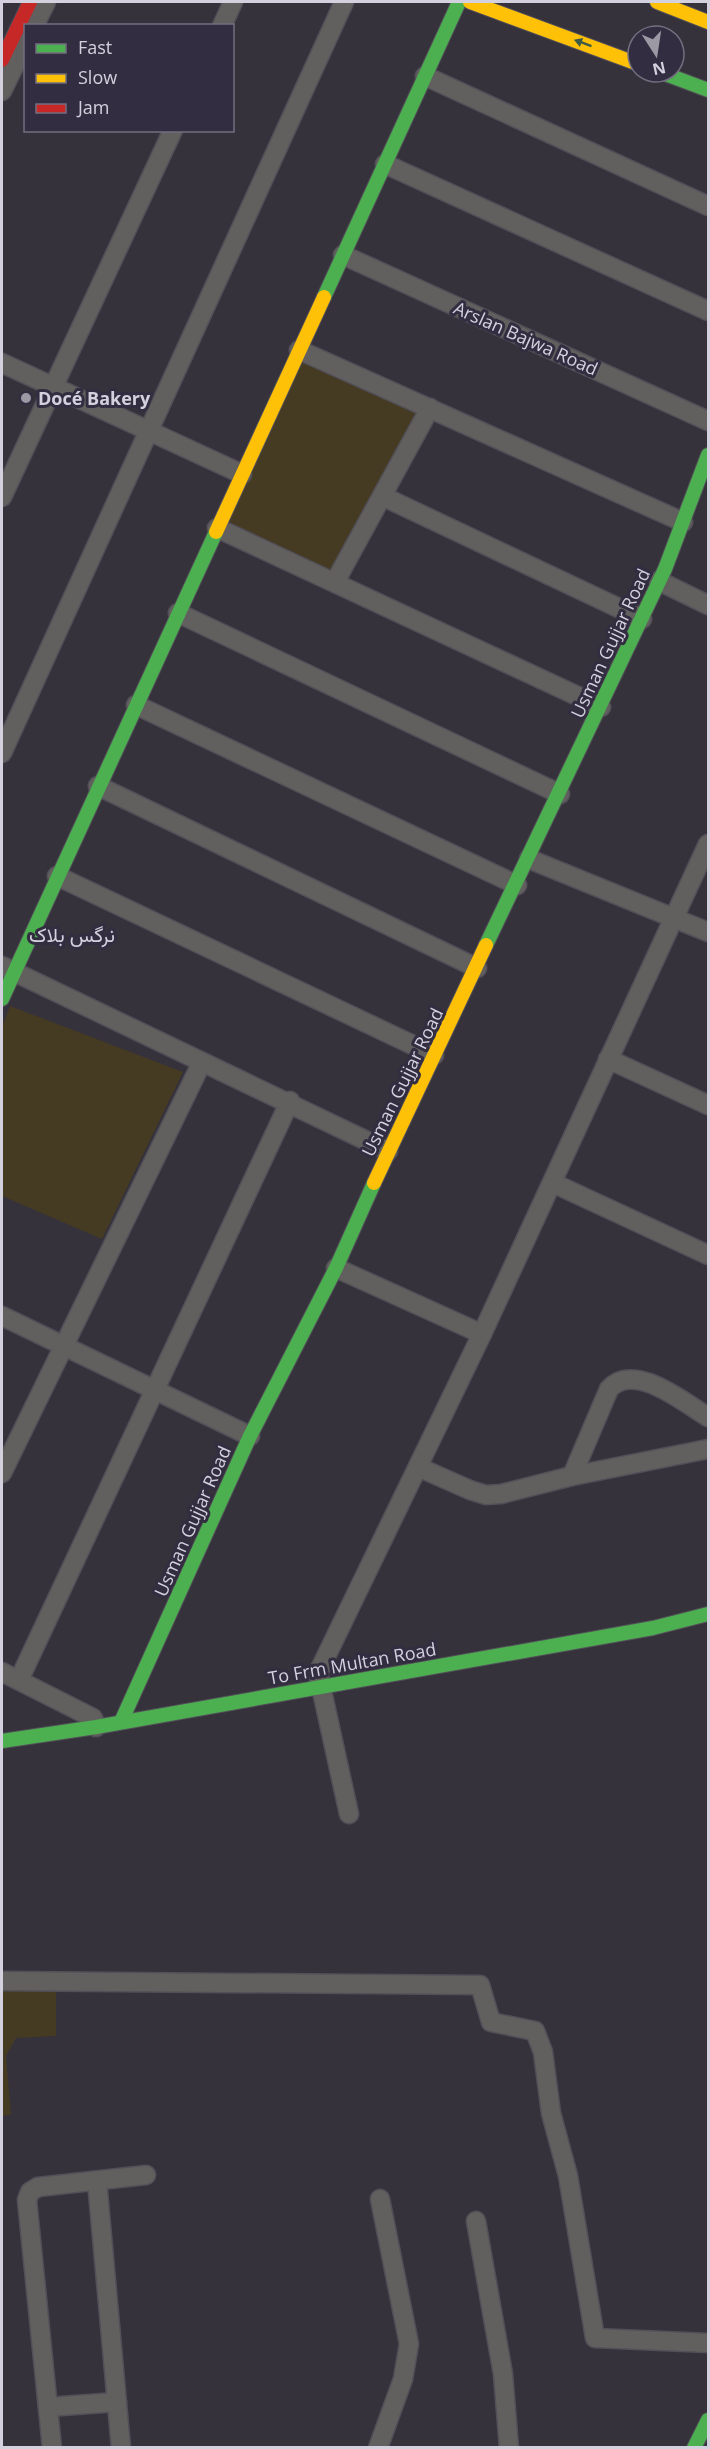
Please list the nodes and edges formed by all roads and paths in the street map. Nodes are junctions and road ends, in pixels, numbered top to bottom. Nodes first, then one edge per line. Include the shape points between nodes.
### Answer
1 (30, 2) edge
2 (46, 2) edge
3 (233, 2) edge
4 (344, 2) edge
5 (459, 2) edge
6 (470, 2) edge
7 (657, 2) edge
8 (708, 22) edge
9 (35, 24) edge
10 (223, 24) edge
11 (24, 46) edge
12 (2, 60) edge
13 (626, 60) edge
14 (425, 76) junction
15 (686, 82) edge
16 (2, 90) edge
17 (708, 90) edge
18 (172, 132) edge
19 (385, 164) junction
20 (708, 206) edge
21 (343, 255) junction
22 (708, 311) edge
23 (299, 350) junction
24 (2, 363) edge
25 (54, 387) junction
26 (430, 408) junction
27 (708, 421) edge
28 (149, 431) junction
29 (708, 455) edge
30 (242, 474) junction
31 (382, 496) junction
32 (2, 497) edge
33 (683, 522) junction
34 (217, 528) junction
35 (659, 581) junction
36 (335, 582) junction
37 (708, 605) edge
38 (178, 613) junction
39 (642, 619) junction
40 (136, 705) junction
41 (601, 707) junction
42 (2, 753) edge
43 (98, 786) junction
44 (560, 794) junction
45 (708, 844) edge
46 (529, 859) junction
47 (57, 876) junction
48 (517, 885) junction
49 (673, 916) junction
50 (708, 932) edge
51 (477, 968) junction
52 (8, 969) edge
53 (2, 999) edge
54 (434, 1055) junction
55 (608, 1059) junction
56 (202, 1062) junction
57 (290, 1101) junction
58 (708, 1105) edge
59 (388, 1151) junction
60 (553, 1183) junction
61 (708, 1255) edge
62 (336, 1268) junction
63 (2, 1317) edge
64 (482, 1334) junction
65 (61, 1345) junction
66 (156, 1390) junction
67 (708, 1417) edge
68 (250, 1436) junction
69 (708, 1449) edge
70 (418, 1467) junction
71 (2, 1473) edge
72 (572, 1476) junction
73 (708, 1614) edge
74 (2, 1672) edge
75 (19, 1680) junction
76 (321, 1686) junction
77 (121, 1722) junction
78 (96, 1727) junction
79 (2, 1741) edge
80 (349, 1814) dead end
81 (2, 1981) edge
82 (146, 2175) dead end
83 (97, 2181) junction
84 (380, 2199) dead end
85 (476, 2221) dead end
86 (708, 2343) edge
87 (117, 2402) junction
88 (48, 2407) junction
89 (708, 2420) edge
90 (52, 2448) edge
91 (121, 2448) edge
92 (378, 2448) edge
93 (509, 2448) edge
94 (694, 2448) edge

1 - 12 street
2 - 9 street
3 - 10 street
4 - 28 street
5 - 14 street
13 -> 6 street
7 - 8 street
11 - 16 street
14 - 19 street
14 - 20 street
15 - 17 street
18 - 25 street
19 - 21 street
19 - 22 street
21 - 23 street
21 - 27 street, Arslan Bajwa Road
23 - 26 street
23 - 30 street
24 - 25 street
25 - 28 street
25 - 32 street
26 - 31 street
26 - 33 street
28 - 30 street
28 - 42 street
29 - 33 street, Usman Gujjar Road
30 - 34 street
31 - 36 street
31 - 39 street
33 - 35 street, Usman Gujjar Road
34 - 36 street
34 - 38 street
35 - 37 street
35 - 39 street, Usman Gujjar Road
36 - 41 street
38 - 40 street
38 - 44 street
39 - 41 street, Usman Gujjar Road
40 - 43 street
40 - 48 street
41 - 44 street, Usman Gujjar Road
43 - 47 street
43 - 51 street
44 - 46 street, Usman Gujjar Road
45 - 49 street
46 - 48 street, Usman Gujjar Road
46 - 49 street
47 - 52 street
47 - 54 street
48 - 51 street, Usman Gujjar Road
49 - 50 street
49 - 55 street
51 - 54 street, Usman Gujjar Road
52 - 53 street
52 - 56 street
54 - 59 street, Usman Gujjar Road
55 - 58 street
55 - 60 street
56 - 57 street
56 - 65 street
57 - 59 street
57 - 66 street
59 - 62 street, Usman Gujjar Road
60 - 61 street
60 - 64 street
62 - 64 street
62 - 68 street, Usman Gujjar Road
63 - 65 street
64 - 70 street
65 - 66 street
65 - 71 street
66 - 68 street
66 - 75 street
67 - 72 street via 642,1379 622,1379 609,1389
68 - 77 street, Usman Gujjar Road
69 - 72 street
70 - 72 street via 486,1495
70 - 76 street via 318,1673
73 - 76 street, To Frm Multan Road via 653,1628
74 - 75 street
75 - 78 street via 93,1718
76 - 77 street, To Frm Multan Road
76 - 80 street
77 - 78 street, To Frm Multan Road
78 - 79 street, To Frm Multan Road
81 - 86 street via 480,1985 491,2022 535,2031 543,2052 549,2102 568,2176 595,2338
82 - 83 street
83 - 87 street
83 - 88 street via 38,2187 27,2200
84 - 92 street via 409,2344 403,2379
85 - 93 street via 503,2374
87 - 88 street
87 - 91 street
88 - 90 street
89 - 94 street

